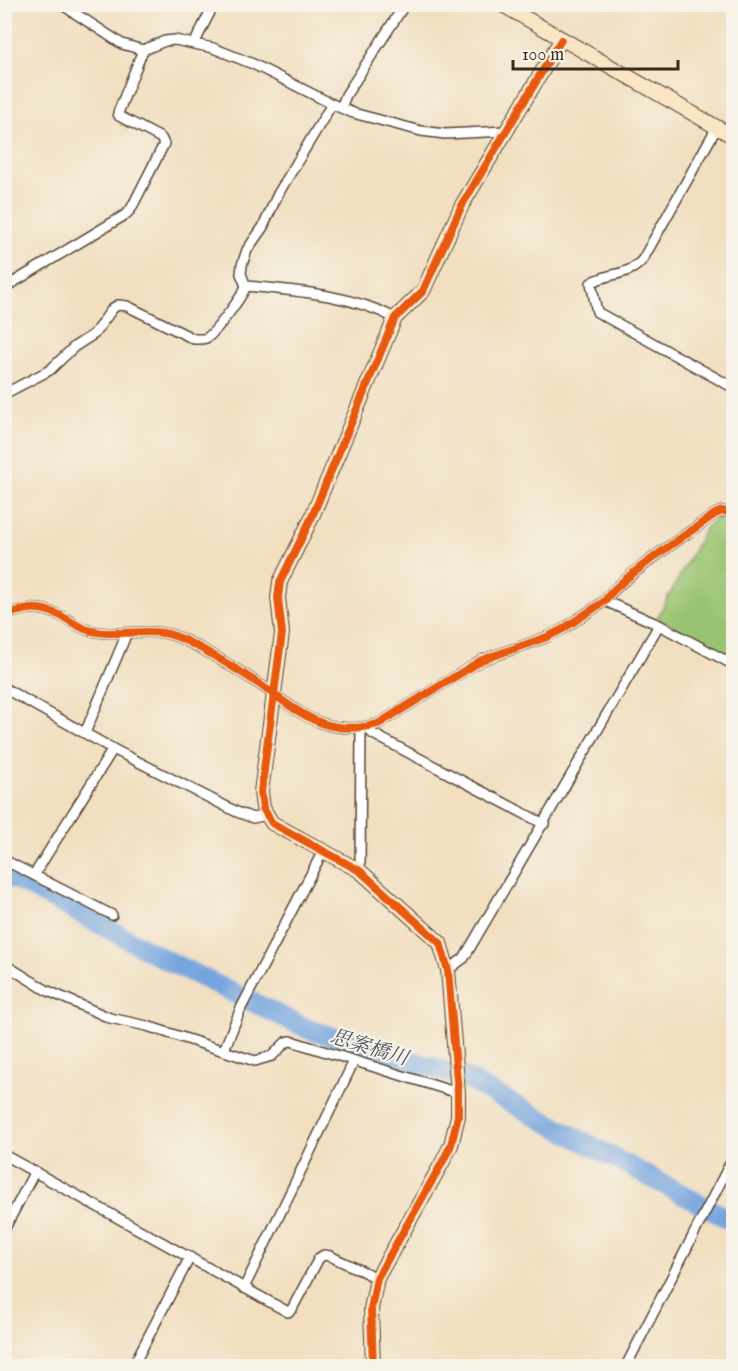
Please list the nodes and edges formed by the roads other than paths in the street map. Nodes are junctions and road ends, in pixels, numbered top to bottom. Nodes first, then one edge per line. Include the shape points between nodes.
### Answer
1 (61, 4) edge
2 (214, 4) edge
3 (405, 4) edge
4 (501, 4) edge
5 (561, 40) junction
6 (194, 44) junction
7 (143, 50) junction
8 (336, 106) junction
9 (717, 127) junction
10 (506, 131) junction
11 (734, 137) edge
12 (246, 286) junction
13 (4, 288) edge
14 (395, 318) junction
15 (734, 388) edge
16 (4, 394) edge
17 (734, 513) edge
18 (605, 601) junction
19 (4, 615) edge
20 (658, 625) junction
21 (127, 633) junction
22 (734, 665) edge
23 (4, 688) edge
24 (273, 694) junction
25 (364, 728) junction
26 (85, 733) junction
27 (113, 749) junction
28 (267, 815) junction
29 (544, 824) junction
30 (323, 851) junction
31 (4, 860) edge
32 (360, 871) junction
33 (34, 875) junction
34 (112, 915) dead end
35 (4, 964) edge
36 (448, 970) junction
37 (224, 1050) junction
38 (354, 1062) junction
39 (458, 1094) junction
40 (4, 1155) edge
41 (734, 1156) edge
42 (35, 1172) junction
43 (4, 1230) edge
44 (190, 1257) junction
45 (377, 1278) junction
46 (244, 1288) junction
47 (132, 1366) edge
48 (373, 1366) edge
49 (626, 1366) edge

1 - 7 street via 122,44
2 - 6 street
3 - 8 street
4 - 5 street
5 - 9 street
5 - 10 street
6 - 7 street via 165,41
6 - 8 street via 253,64
7 - 13 street via 117,113 161,138 164,144 131,209
8 - 10 street via 374,119 445,134
8 - 12 street via 278,194 247,250 241,274
9 - 11 street
9 - 15 street via 636,268 591,283 597,312
10 - 14 street via 462,205 423,291
12 - 14 street via 322,294
12 - 16 street via 218,326 202,339 194,339 118,305 93,334 50,370
14 - 24 street via 311,519 280,582 282,633
17 - 18 street via 715,514 628,578
18 - 20 street
18 - 25 street via 563,629 482,660 378,724
19 - 21 street via 30,607 47,610 84,629 105,634
20 - 22 street
20 - 29 street
21 - 24 street via 154,631 178,637
21 - 26 street
23 - 26 street
24 - 25 street via 322,724
24 - 28 street via 261,792
25 - 29 street
25 - 32 street
26 - 27 street
27 - 28 street via 237,812 253,818
27 - 33 street
28 - 30 street via 272,824
29 - 36 street via 464,958
30 - 32 street
30 - 37 street via 241,1008
31 - 33 street
32 - 36 street via 440,943
33 - 34 street
35 - 37 street via 46,990 110,1018
36 - 39 street
37 - 38 street via 255,1061 272,1056 291,1041
38 - 39 street
38 - 46 street
39 - 45 street via 451,1145
40 - 42 street
41 - 49 street
42 - 43 street
42 - 44 street
44 - 46 street
44 - 47 street
45 - 46 street via 324,1255 288,1312
45 - 48 street via 371,1309

